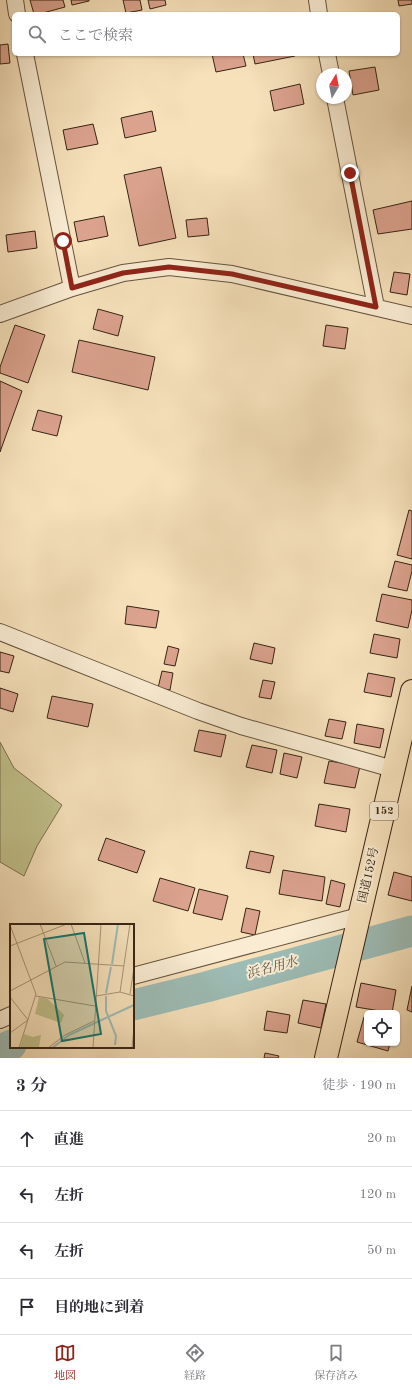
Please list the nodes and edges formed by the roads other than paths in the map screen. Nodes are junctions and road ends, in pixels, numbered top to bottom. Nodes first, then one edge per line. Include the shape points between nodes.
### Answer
1 (15, 0) edge
2 (317, 0) edge
3 (17, 12) edge
4 (319, 12) edge
5 (25, 56) edge
6 (327, 56) edge
7 (330, 68) edge
8 (337, 104) edge
9 (72, 288) junction
10 (376, 307) junction
11 (0, 314) edge
12 (412, 316) edge
13 (0, 632) edge
14 (412, 691) edge
15 (393, 769) junction
16 (357, 923) junction
17 (134, 976) edge
18 (10, 1015) edge
19 (0, 1020) edge
20 (326, 1058) edge

1 - 3 street
2 - 4 street
5 - 9 street
6 - 7 street
8 - 10 street
9 - 10 street via 123,273 169,267 232,274
9 - 11 street
10 - 12 street
13 - 15 street via 241,726
14 - 15 highway, 国道152号 / 152
15 - 16 highway, 国道152号 / 152
16 - 17 street
16 - 20 highway, 国道152号 / 152
18 - 19 street

